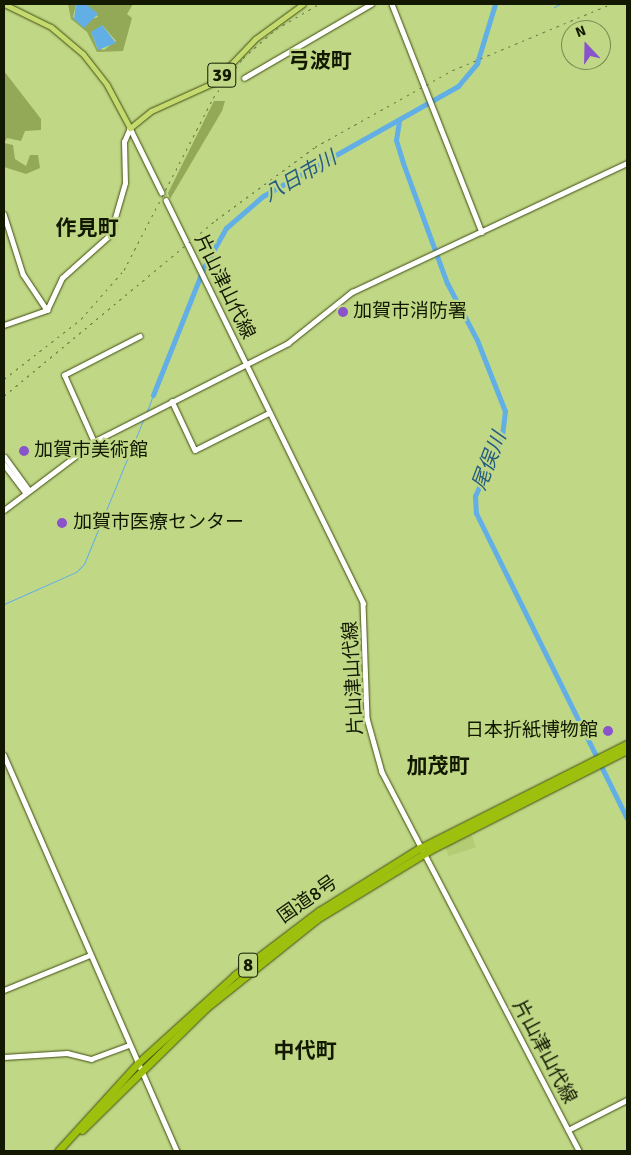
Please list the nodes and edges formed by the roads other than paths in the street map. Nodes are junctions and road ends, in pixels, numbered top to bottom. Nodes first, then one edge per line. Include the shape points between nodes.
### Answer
1 (4, 4) edge
2 (303, 4) edge
3 (371, 4) edge
4 (392, 4) edge
5 (244, 78) dead end
6 (130, 128) junction
7 (627, 163) edge
8 (162, 193) dead end
9 (166, 200) dead end
10 (4, 214) edge
11 (482, 232) junction
12 (46, 310) junction
13 (4, 325) edge
14 (140, 336) dead end
15 (245, 365) junction
16 (172, 402) junction
17 (269, 413) junction
18 (94, 442) junction
19 (5, 458) dead end
20 (4, 464) edge
21 (28, 492) junction
22 (4, 510) edge
23 (627, 744) edge
24 (627, 750) edge
25 (4, 755) edge
26 (599, 762) junction
27 (421, 851) junction
28 (90, 955) junction
29 (4, 990) edge
30 (129, 1044) junction
31 (4, 1057) edge
32 (139, 1065) junction
33 (627, 1100) edge
34 (568, 1130) junction
35 (58, 1151) edge
36 (64, 1151) edge
37 (176, 1151) edge
38 (579, 1151) edge

1 - 6 main road via 51,27 83,54 107,85
2 - 6 main road, 39 via 255,39 213,83 151,111
3 - 5 street
4 - 11 street
6 - 8 street
6 - 12 street via 124,142 125,183 113,229 62,278
7 - 11 street
9 - 15 street, 片山津山代線
10 - 12 street via 23,274
11 - 15 street via 352,292 297,337
12 - 13 street
14 - 18 street via 64,375
15 - 16 street
15 - 17 street, 片山津山代線
16 - 17 street via 195,450
16 - 18 street
17 - 27 street, 片山津山代線 via 363,603 370,736
18 - 21 street
19 - 21 street
20 - 21 street
21 - 22 street
23 - 26 highway, 国道8号 / 8
24 - 26 highway, 国道8号 / 8
25 - 28 street
26 - 27 highway, 国道8号 / 8
27 - 32 highway, 国道8号 / 8 via 284,942
27 - 34 street, 片山津山代線
28 - 29 street
28 - 30 street
30 - 31 street via 91,1059 67,1053
30 - 32 street
32 - 35 highway, 国道8号 / 8
32 - 36 highway, 国道8号 / 8
32 - 37 street
33 - 34 street
34 - 38 street, 片山津山代線

